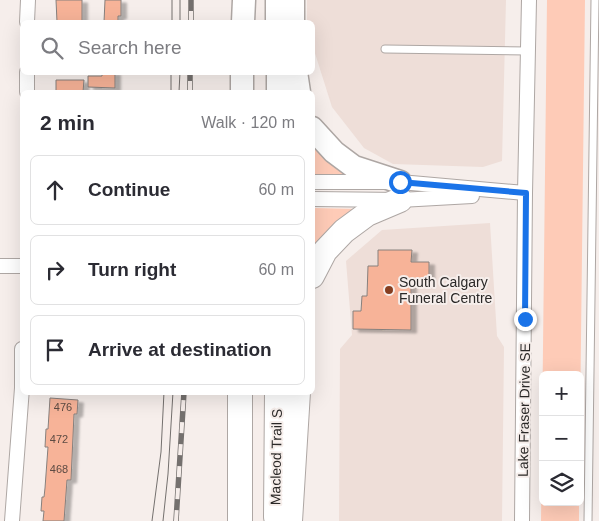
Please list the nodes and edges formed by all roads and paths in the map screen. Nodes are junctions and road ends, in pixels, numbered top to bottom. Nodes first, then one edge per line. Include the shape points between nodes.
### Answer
1 (28, 0) edge
2 (244, 0) edge
3 (277, 0) edge
4 (293, 0) edge
5 (529, 0) edge
6 (595, 0) edge
7 (27, 20) edge
8 (243, 20) edge
9 (277, 20) edge
10 (293, 20) edge
11 (386, 49) dead end
12 (528, 51) junction
13 (27, 75) edge
14 (242, 75) edge
15 (278, 75) edge
16 (296, 75) edge
17 (27, 90) edge
18 (242, 90) edge
19 (278, 90) edge
20 (299, 90) edge
21 (596, 102) edge
22 (315, 131) edge
23 (315, 182) edge
24 (400, 191) junction
25 (526, 193) junction
26 (315, 199) edge
27 (0, 266) edge
28 (20, 266) edge
29 (315, 270) edge
30 (590, 285) junction
31 (599, 285) edge
32 (21, 395) edge
33 (240, 395) edge
34 (277, 395) edge
35 (298, 395) edge
36 (12, 521) edge
37 (240, 521) edge
38 (276, 521) edge
39 (290, 521) edge
40 (522, 521) edge
41 (588, 521) edge

1 - 7 street
2 - 8 highway
3 - 9 highway
4 - 10 highway
5 - 12 street, Lake Fraser Drive SE
6 - 21 lane
11 - 12 lane
12 - 25 street, Lake Fraser Drive SE
13 - 17 street
14 - 18 highway
15 - 19 highway
16 - 20 highway
21 - 30 lane
22 - 24 highway via 354,167
23 - 24 street
24 - 25 street
24 - 26 street
24 - 29 highway via 344,231 324,251
25 - 40 street, Lake Fraser Drive SE
27 - 28 street
30 - 31 lane
30 - 41 lane
32 - 36 street
33 - 37 highway
34 - 38 highway, Macleod Trail S
35 - 39 highway

